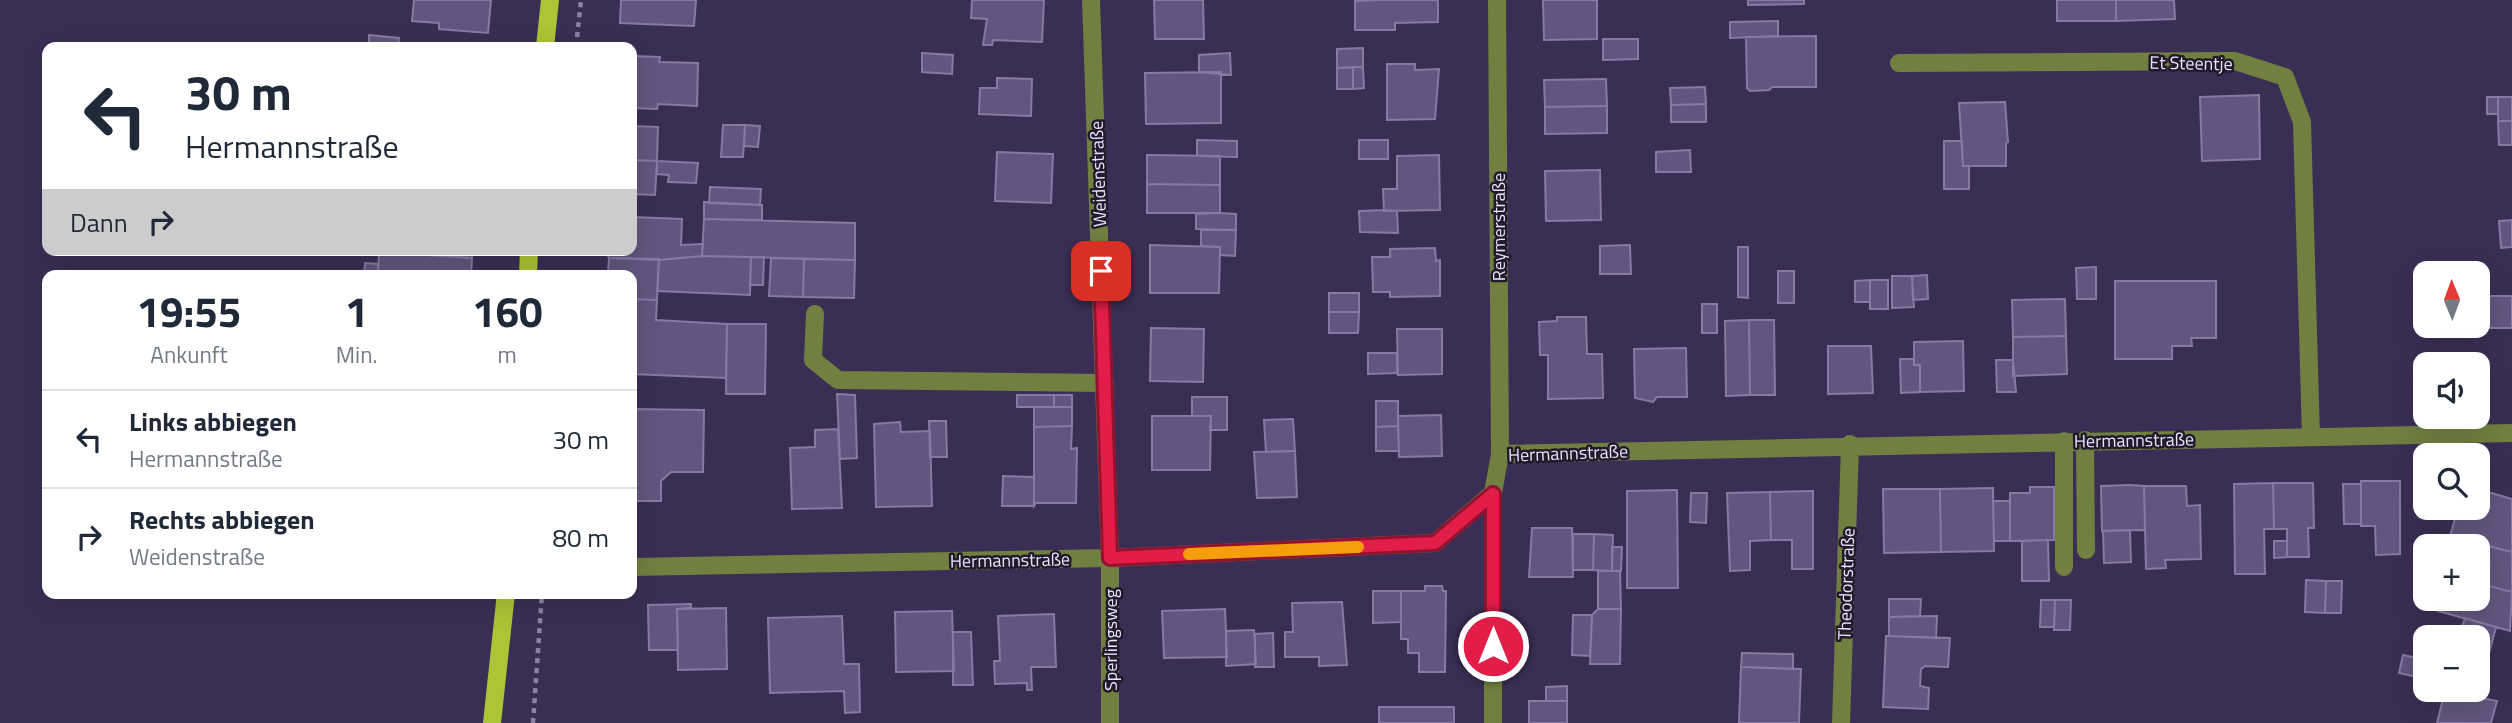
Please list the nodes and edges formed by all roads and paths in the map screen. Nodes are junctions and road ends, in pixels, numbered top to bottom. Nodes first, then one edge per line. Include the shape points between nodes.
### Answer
1 (550, 0) edge
2 (581, 0) edge
3 (1091, 0) edge
4 (1497, 0) edge
5 (546, 42) edge
6 (577, 42) edge
7 (1899, 63) dead end
8 (815, 314) dead end
9 (1105, 383) junction
10 (2512, 433) edge
11 (2311, 437) junction
12 (2085, 440) junction
13 (2064, 441) junction
14 (1850, 444) junction
15 (1500, 454) junction
16 (1493, 494) junction
17 (2086, 550) dead end
18 (1110, 558) junction
19 (637, 567) edge
20 (2064, 567) dead end
21 (505, 599) edge
22 (542, 599) edge
23 (492, 723) edge
24 (533, 723) edge
25 (1110, 723) edge
26 (1493, 723) edge
27 (1841, 723) edge

1 - 5 main road
2 - 6 path
3 - 9 street, Weidenstraße
4 - 15 street, Reymerstraße
7 - 11 street, Et Steentje via 2235,61 2285,77 2302,122
8 - 9 street via 813,360 838,380
9 - 18 street, Weidenstraße
10 - 11 street, Hermannstraße
11 - 12 street, Hermannstraße
12 - 13 street, Hermannstraße
12 - 17 street
13 - 14 street, Hermannstraße
13 - 20 street
14 - 15 street, Hermannstraße
14 - 27 street, Theodorstraße
15 - 16 street, Hermannstraße
16 - 18 street, Hermannstraße via 1435,543
16 - 26 street
18 - 19 street, Hermannstraße
18 - 25 street, Sperlingsweg
21 - 23 main road
22 - 24 path

